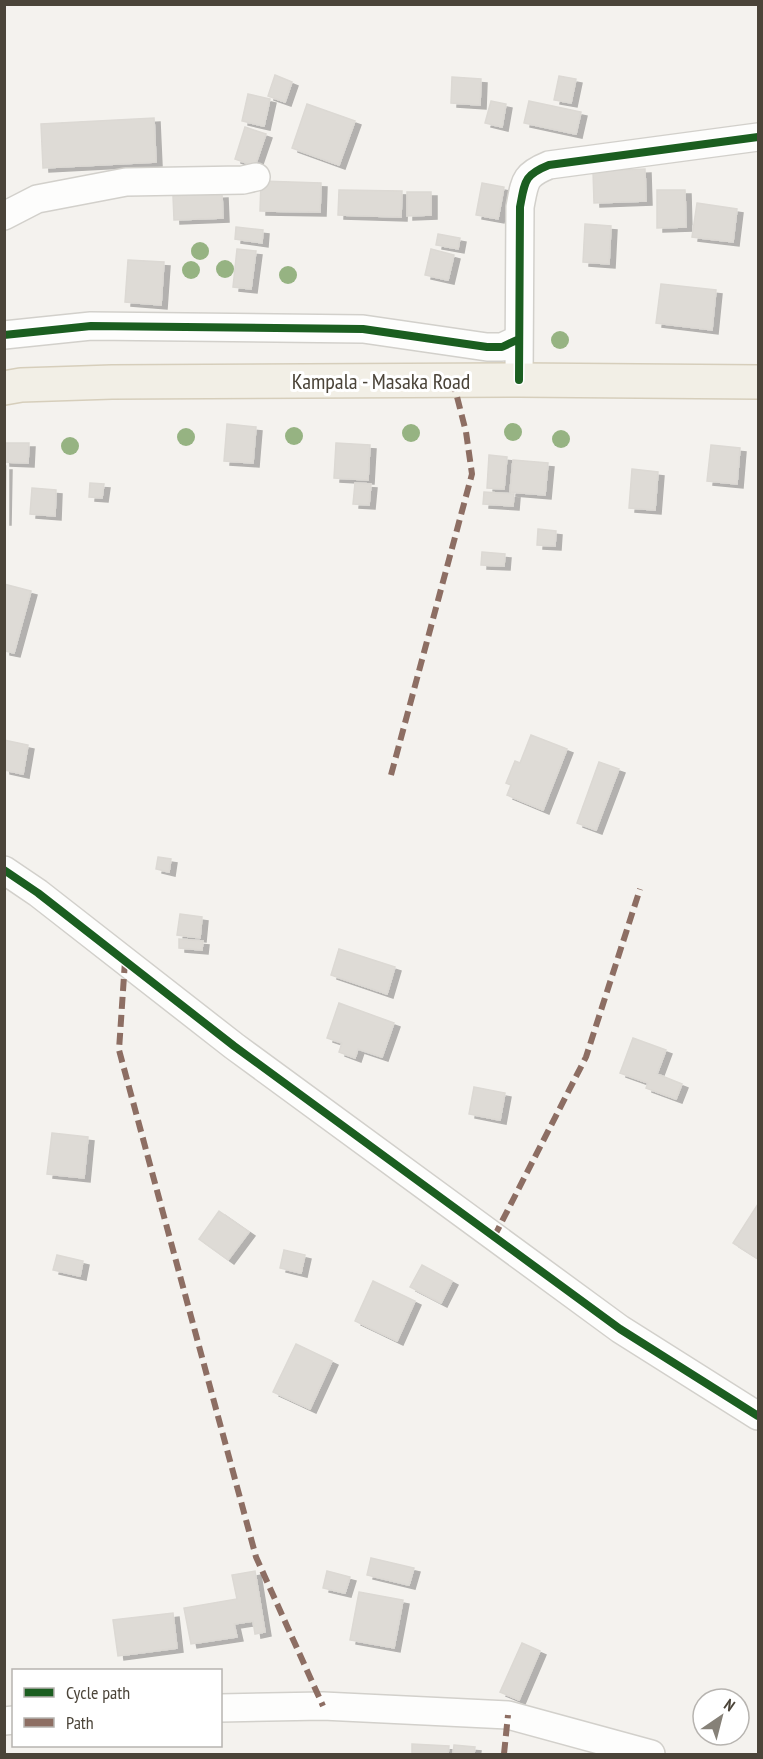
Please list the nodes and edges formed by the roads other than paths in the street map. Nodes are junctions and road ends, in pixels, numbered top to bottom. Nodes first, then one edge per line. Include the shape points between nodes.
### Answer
1 (759, 137) edge
2 (256, 177) dead end
3 (4, 216) edge
4 (4, 334) edge
5 (519, 339) junction
6 (519, 380) junction
7 (759, 382) edge
8 (4, 388) edge
9 (4, 870) edge
10 (759, 1416) edge
11 (222, 1708) edge
12 (651, 1755) edge

1 - 5 street via 549,165 535,171 525,180 520,207
2 - 3 street via 126,183 37,199
4 - 5 street via 91,326 363,328 487,347 502,347
5 - 6 street
6 - 7 main road, Kampala - Masaka Road
6 - 8 main road, Kampala - Masaka Road via 112,382
9 - 10 street via 234,1046 620,1329
11 - 12 street via 323,1706 508,1715

